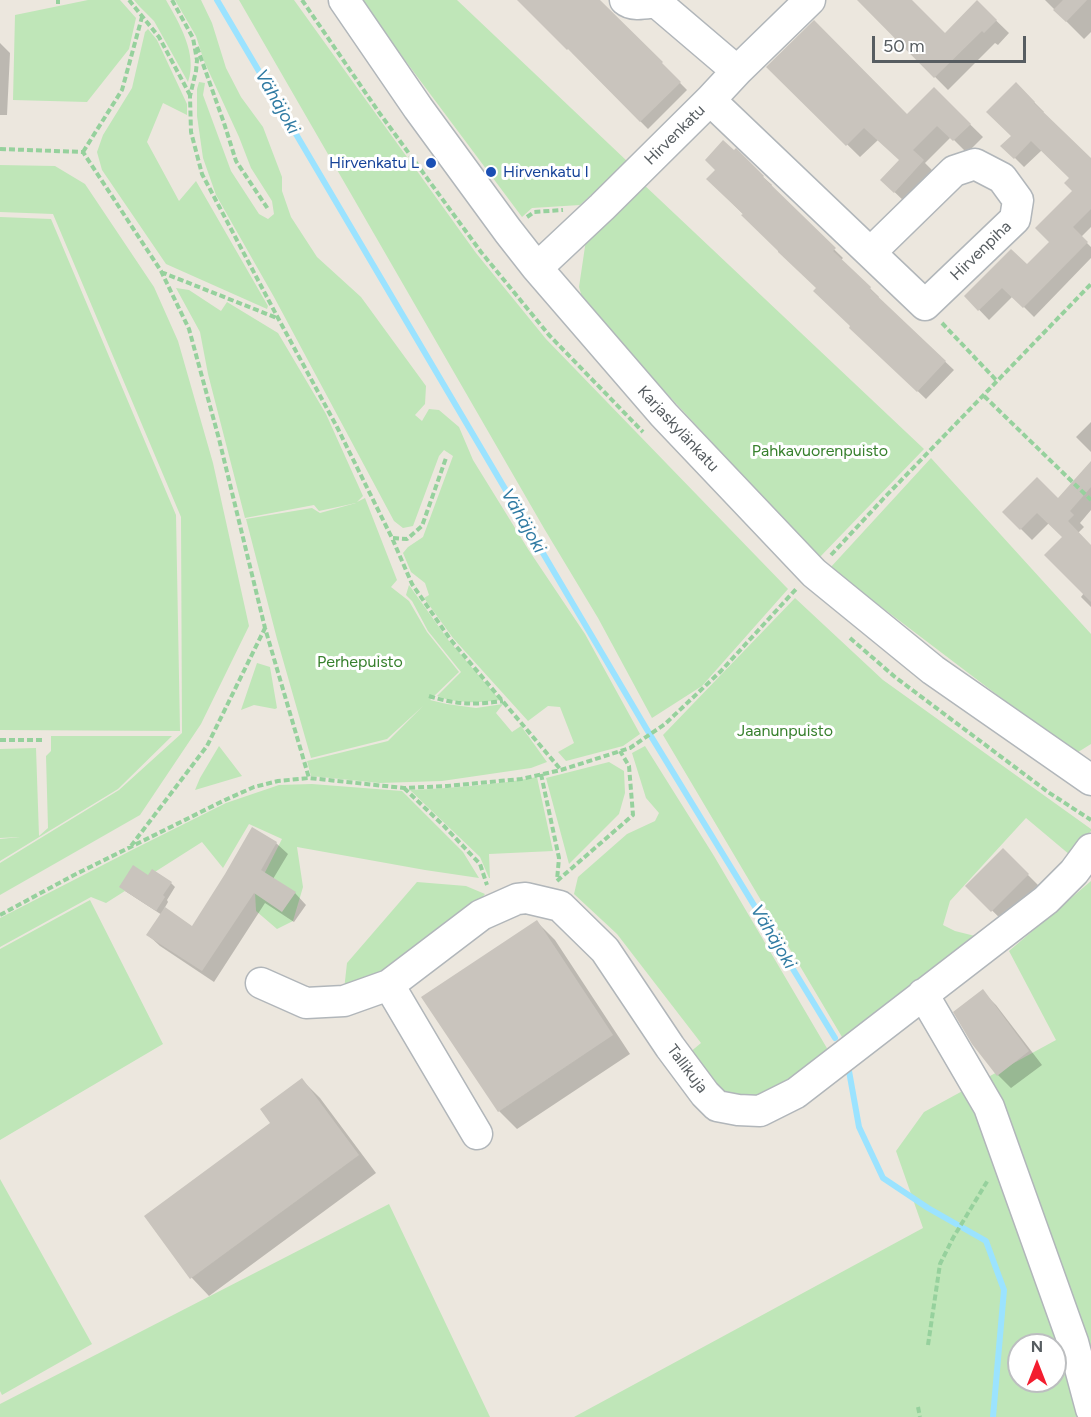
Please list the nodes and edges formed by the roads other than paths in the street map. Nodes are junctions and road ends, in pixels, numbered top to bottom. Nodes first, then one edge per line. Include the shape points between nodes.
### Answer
1 (344, 0) edge
2 (625, 0) edge
3 (810, 0) edge
4 (657, 1) edge
5 (737, 71) junction
6 (710, 100) junction
7 (871, 252) junction
8 (537, 268) junction
9 (1091, 780) edge
10 (1091, 849) edge
11 (261, 983) dead end
12 (389, 985) junction
13 (923, 994) junction
14 (477, 1134) dead end
15 (1091, 1408) edge

1 - 8 street, Karjaskylänkatu via 418,108
2 - 4 street via 642,4
3 - 5 street, Hirvenkatu
4 - 5 street
5 - 6 street, Hirvenkatu
6 - 7 street
6 - 8 street, Hirvenkatu
7 - 7 street, Hirvenpiha via 926,305 1016,219 1018,200 1002,178 975,164 954,171
8 - 9 street, Karjaskylänkatu via 664,415 814,573 933,670
10 - 13 street, Tallikuja via 1046,900
11 - 12 street, Tallikuja via 306,1003 344,1001
12 - 13 street, Tallikuja via 481,915 517,899 560,906 605,950 705,1094 717,1106 760,1111 796,1093
12 - 14 street
13 - 15 street via 989,1107 1073,1342

